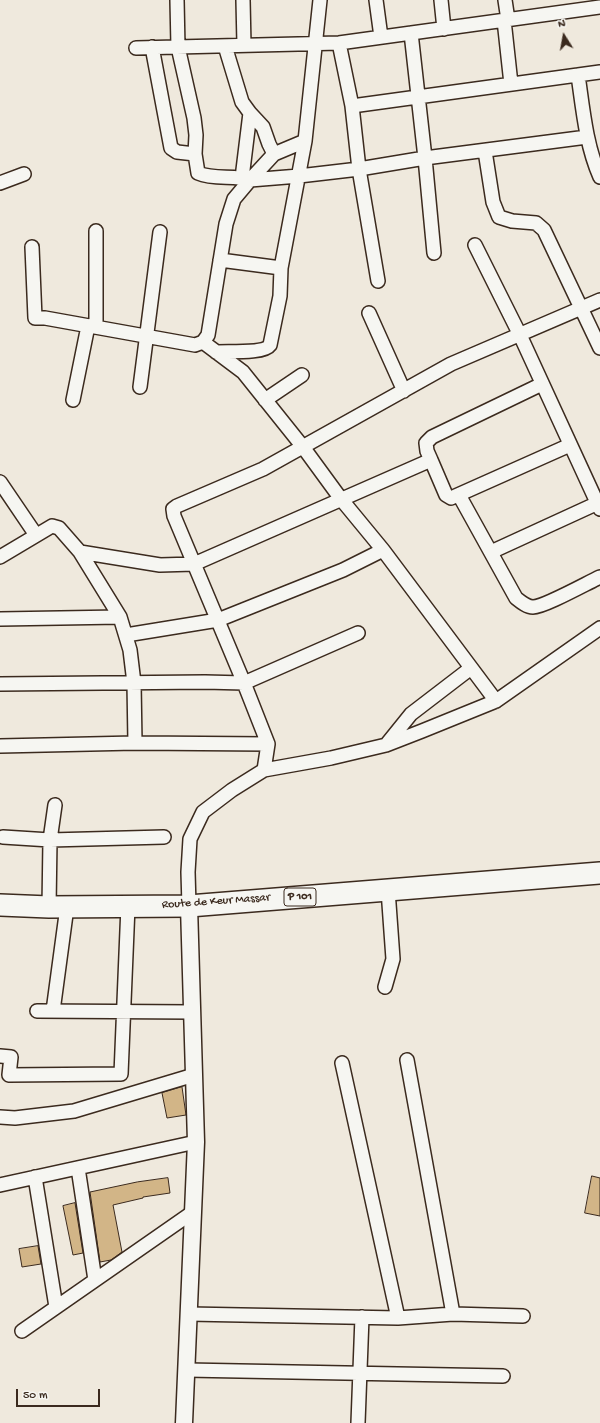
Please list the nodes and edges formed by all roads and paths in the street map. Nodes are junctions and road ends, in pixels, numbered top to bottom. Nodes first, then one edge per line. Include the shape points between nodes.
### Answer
1 (177, 0) edge
2 (244, 0) edge
3 (320, 0) edge
4 (376, 0) edge
5 (441, 0) edge
6 (505, 0) edge
7 (579, 5) edge
8 (600, 7) edge
9 (506, 20) junction
10 (444, 28) junction
11 (411, 33) junction
12 (380, 37) junction
13 (339, 43) junction
14 (316, 44) junction
15 (244, 45) junction
16 (225, 46) junction
17 (178, 47) junction
18 (136, 48) dead end
19 (152, 48) junction
20 (600, 72) edge
21 (578, 75) junction
22 (511, 84) junction
23 (418, 96) junction
24 (352, 106) junction
25 (250, 113) junction
26 (587, 137) junction
27 (305, 141) junction
28 (485, 151) junction
29 (195, 154) junction
30 (274, 154) junction
31 (426, 158) junction
32 (597, 164) edge
33 (359, 169) junction
34 (24, 174) dead end
35 (299, 176) junction
36 (600, 178) edge
37 (246, 179) junction
38 (0, 183) edge
39 (96, 231) dead end
40 (160, 232) dead end
41 (474, 245) dead end
42 (32, 246) dead end
43 (434, 253) dead end
44 (220, 260) junction
45 (281, 268) junction
46 (378, 281) dead end
47 (600, 300) edge
48 (582, 308) junction
49 (369, 313) dead end
50 (92, 327) junction
51 (520, 335) junction
52 (147, 336) junction
53 (203, 342) junction
54 (600, 348) edge
55 (216, 352) junction
56 (302, 375) dead end
57 (542, 384) junction
58 (140, 387) dead end
59 (404, 391) junction
60 (73, 400) dead end
61 (265, 400) junction
62 (570, 444) junction
63 (303, 446) junction
64 (431, 460) junction
65 (0, 482) edge
66 (459, 495) junction
67 (342, 499) junction
68 (599, 505) edge
69 (36, 535) junction
70 (383, 550) junction
71 (80, 552) junction
72 (491, 552) junction
73 (0, 557) edge
74 (194, 564) junction
75 (600, 577) edge
76 (120, 617) junction
77 (0, 619) edge
78 (218, 620) junction
79 (600, 628) edge
80 (358, 633) dead end
81 (126, 635) junction
82 (471, 668) junction
83 (134, 682) junction
84 (244, 683) junction
85 (0, 684) edge
86 (496, 700) junction
87 (135, 743) junction
88 (268, 744) junction
89 (386, 745) junction
90 (0, 746) edge
91 (264, 770) junction
92 (55, 805) dead end
93 (3, 837) dead end
94 (164, 837) dead end
95 (50, 840) junction
96 (600, 873) edge
97 (388, 890) junction
98 (0, 905) edge
99 (128, 906) junction
100 (189, 906) junction
101 (58, 907) junction
102 (386, 986) dead end
103 (37, 1011) dead end
104 (53, 1012) junction
105 (123, 1012) junction
106 (192, 1012) junction
107 (0, 1056) edge
108 (406, 1060) dead end
109 (342, 1063) dead end
110 (194, 1075) junction
111 (0, 1117) edge
112 (196, 1142) junction
113 (78, 1168) junction
114 (35, 1177) junction
115 (0, 1185) edge
116 (193, 1212) junction
117 (95, 1280) junction
118 (56, 1307) junction
119 (189, 1314) junction
120 (453, 1314) junction
121 (523, 1316) dead end
122 (362, 1317) junction
123 (398, 1318) junction
124 (22, 1331) dead end
125 (186, 1370) junction
126 (360, 1373) junction
127 (502, 1376) dead end
128 (184, 1423) edge
129 (358, 1423) edge

1 - 17 street
2 - 15 street
3 - 14 street
4 - 12 street
5 - 10 street
6 - 9 street
7 - 8 street
7 - 9 street
9 - 10 street
9 - 22 street
10 - 11 street
11 - 12 street
11 - 23 street
12 - 13 street
13 - 14 street
13 - 24 street
14 - 15 street
14 - 27 street
15 - 16 street
16 - 17 street
16 - 25 street via 242,102
17 - 19 street
17 - 29 street via 194,118
18 - 19 street
19 - 29 street via 171,148 177,152
20 - 21 street
21 - 22 street
21 - 26 street
22 - 23 street
23 - 24 street
23 - 31 street
24 - 33 street
25 - 30 street via 263,127
25 - 37 street
26 - 28 street
26 - 32 street
27 - 30 street
27 - 35 street
28 - 31 street
28 - 48 street via 493,202 499,217 536,223 544,230
29 - 37 street via 198,173 205,176
30 - 37 street
31 - 33 street
31 - 43 street
32 - 36 street
33 - 35 street
33 - 46 street
34 - 38 street
35 - 37 street
35 - 45 street
37 - 44 street via 234,199 226,224
39 - 50 street
40 - 52 street
41 - 51 street
42 - 50 street via 35,318
44 - 45 street
44 - 53 street via 208,335
45 - 55 street via 280,296 268,348
47 - 48 street
48 - 51 street
48 - 54 street
49 - 59 street
50 - 52 street
50 - 60 street
51 - 57 street
51 - 59 street via 451,364
52 - 53 street via 195,345
52 - 58 street
53 - 55 street
55 - 61 street via 243,372
56 - 61 street
57 - 62 street
57 - 64 street via 432,437 426,443
59 - 63 street
61 - 63 street
62 - 66 street
62 - 68 street
63 - 67 street
63 - 74 street via 263,469 173,509
64 - 66 street via 446,495 451,498
64 - 67 street
65 - 69 street
66 - 72 street
67 - 70 street
67 - 74 street
68 - 72 street
69 - 71 street via 52,526 59,528
69 - 73 street
70 - 78 street via 344,570
70 - 82 street
71 - 74 street via 160,565
71 - 76 street
72 - 75 street via 516,598 533,607
74 - 78 street
76 - 77 street
76 - 81 street
78 - 81 street
78 - 84 street
79 - 86 street
80 - 84 street
81 - 83 street
82 - 86 street
82 - 89 street via 411,714
83 - 84 street
83 - 85 street
83 - 87 street
84 - 88 street
86 - 89 street
87 - 88 street
87 - 90 street
88 - 91 street
89 - 91 street
91 - 100 street via 203,812 190,839
92 - 95 street
93 - 95 street
94 - 95 street
95 - 101 street
96 - 97 main road, Route de Keur Massar / P 101
97 - 100 main road, Route de Keur Massar / P 101
97 - 102 street via 393,959
98 - 101 main road, Route de Keur Massar / P 101
99 - 100 main road, Route de Keur Massar / P 101
99 - 101 main road, Route de Keur Massar / P 101
99 - 105 street
100 - 106 street
101 - 104 street
103 - 104 street
104 - 105 street
105 - 106 street
105 - 107 street via 121,1074 9,1075 11,1057
106 - 110 street
108 - 120 street
109 - 123 street
110 - 111 street via 74,1111 15,1118
110 - 112 street
112 - 113 street
112 - 116 street
113 - 114 street
113 - 117 street
114 - 115 street
114 - 118 street
116 - 117 street
116 - 119 street
117 - 118 street
118 - 124 street
119 - 122 street
119 - 125 street
120 - 121 street
120 - 123 street
122 - 123 street
122 - 126 street
125 - 126 street
125 - 128 street
126 - 127 street
126 - 129 street

